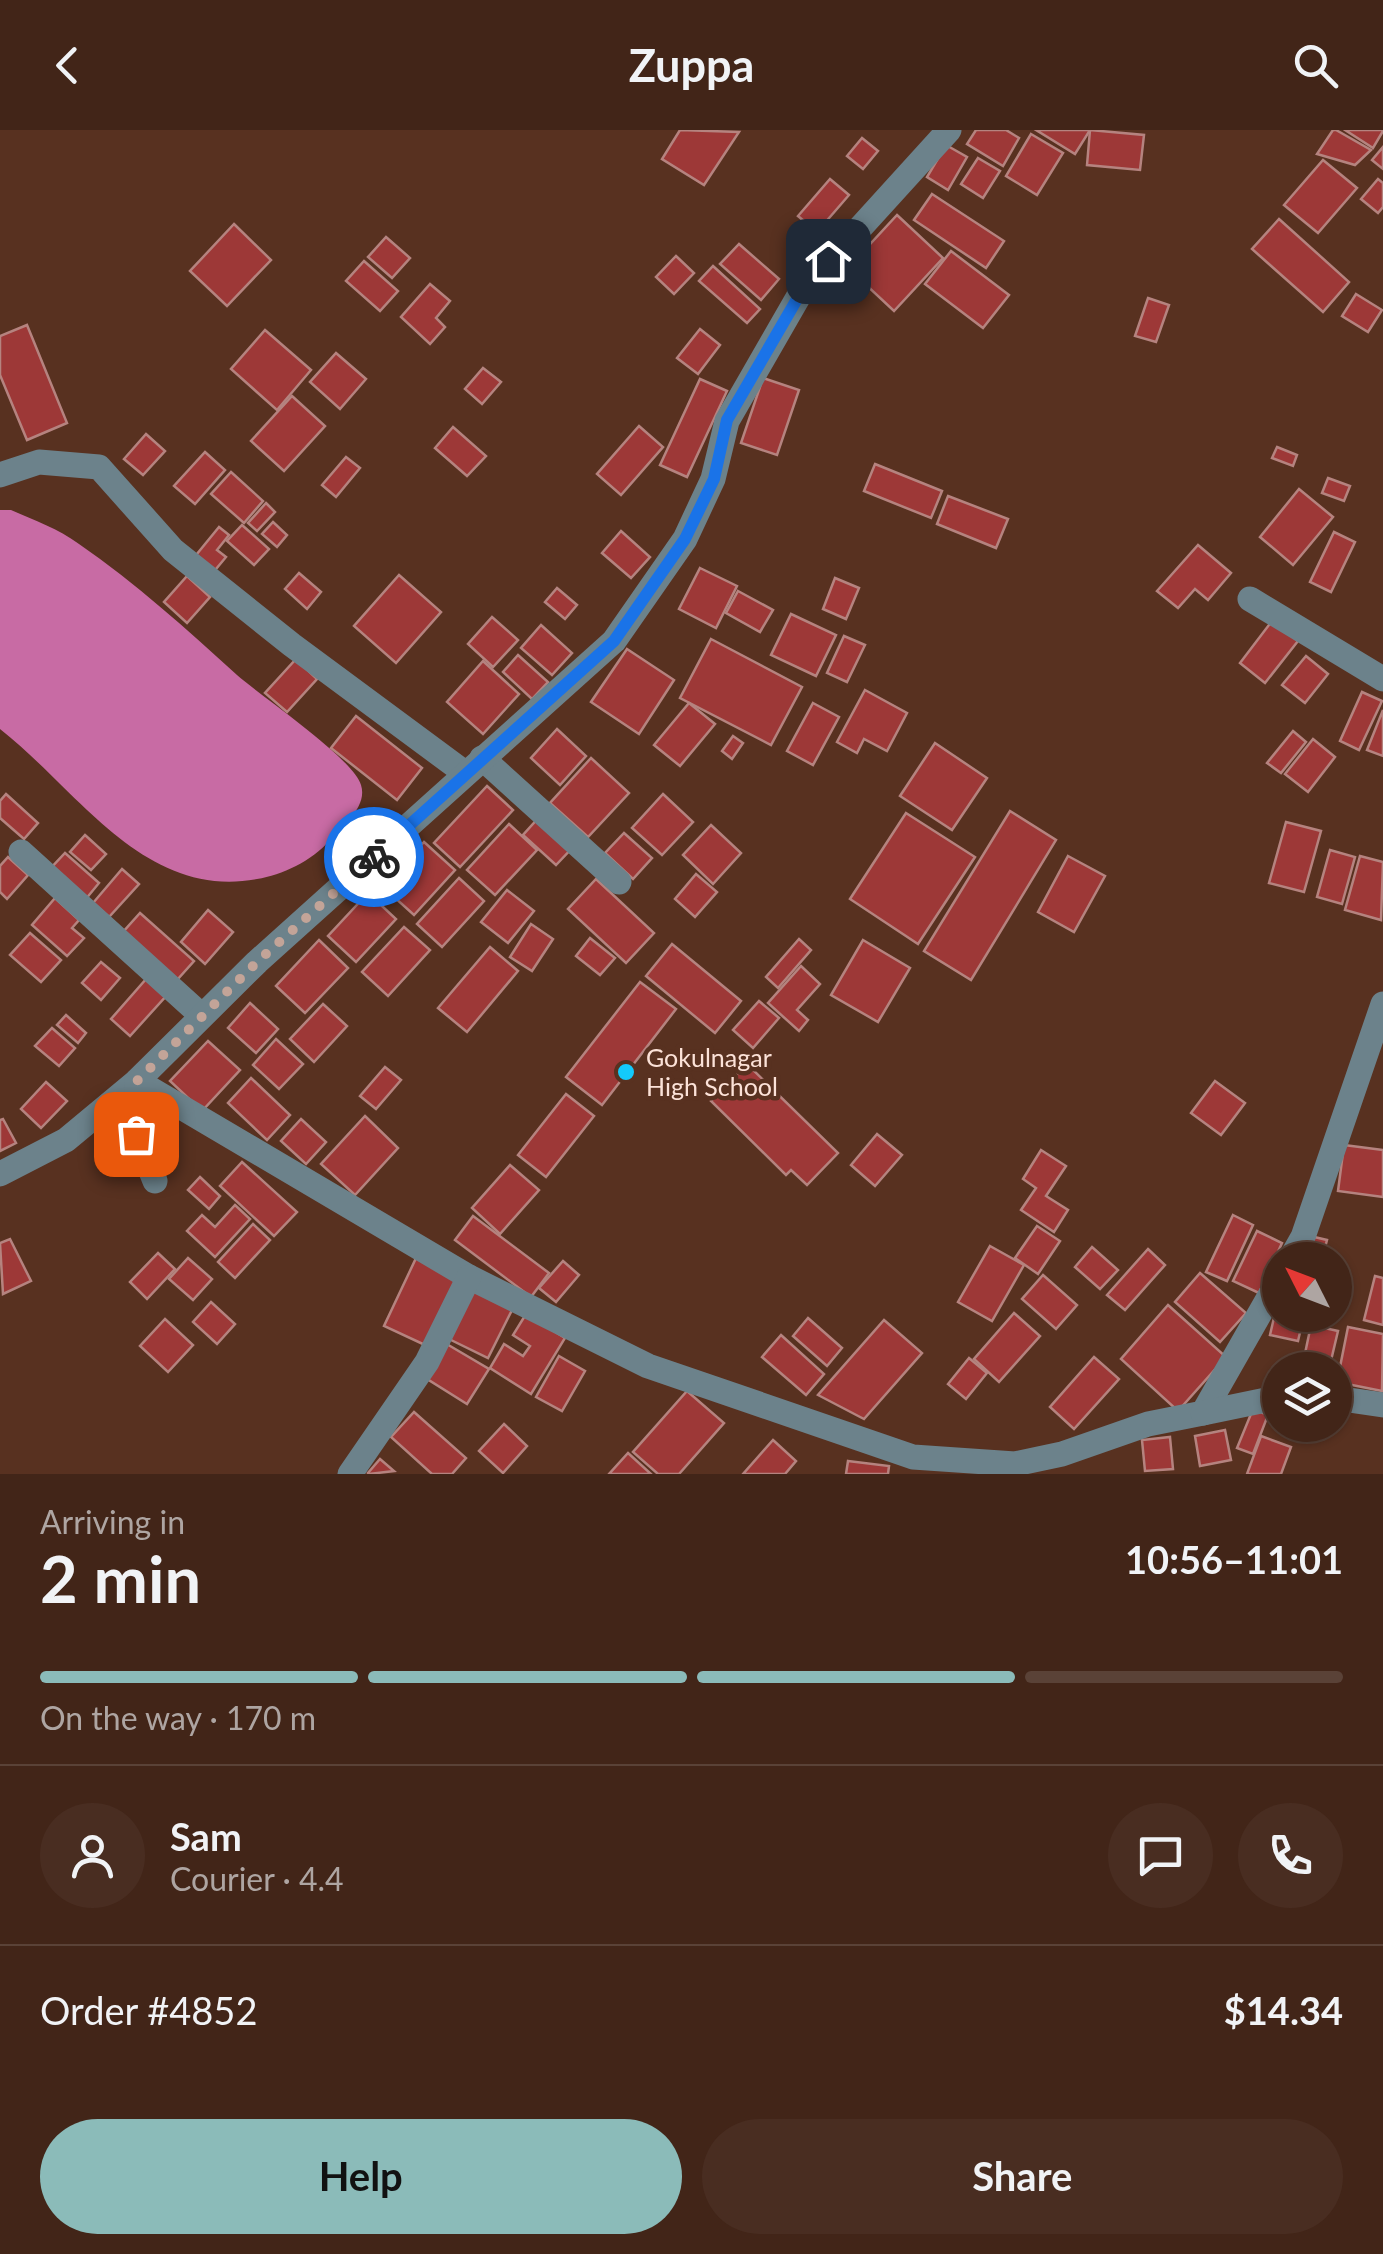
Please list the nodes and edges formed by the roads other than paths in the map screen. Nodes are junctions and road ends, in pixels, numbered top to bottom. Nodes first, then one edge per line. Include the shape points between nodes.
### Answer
1 (948, 130) edge
2 (0, 475) edge
3 (1250, 599) dead end
4 (1383, 679) edge
5 (474, 765) junction
6 (21, 852) dead end
7 (619, 882) dead end
8 (1383, 1004) edge
9 (201, 1016) junction
10 (137, 1081) junction
11 (0, 1174) edge
12 (155, 1181) dead end
13 (1301, 1242) edge
14 (469, 1277) junction
15 (1262, 1310) edge
16 (1352, 1400) edge
17 (1262, 1402) edge
18 (1383, 1405) edge
19 (1204, 1414) junction
20 (350, 1474) edge

1 - 5 street via 800,294 727,420 714,479 685,539 614,641
2 - 5 street via 40,462 99,467 173,550 292,645
3 - 4 street
5 - 7 street
5 - 9 street
6 - 9 street
8 - 13 street
9 - 10 street
10 - 11 street via 66,1140
10 - 12 street via 136,1134
10 - 14 street
14 - 19 street via 648,1366 913,1457 1015,1464
14 - 20 street via 427,1362
15 - 19 street
16 - 18 street
17 - 19 street

